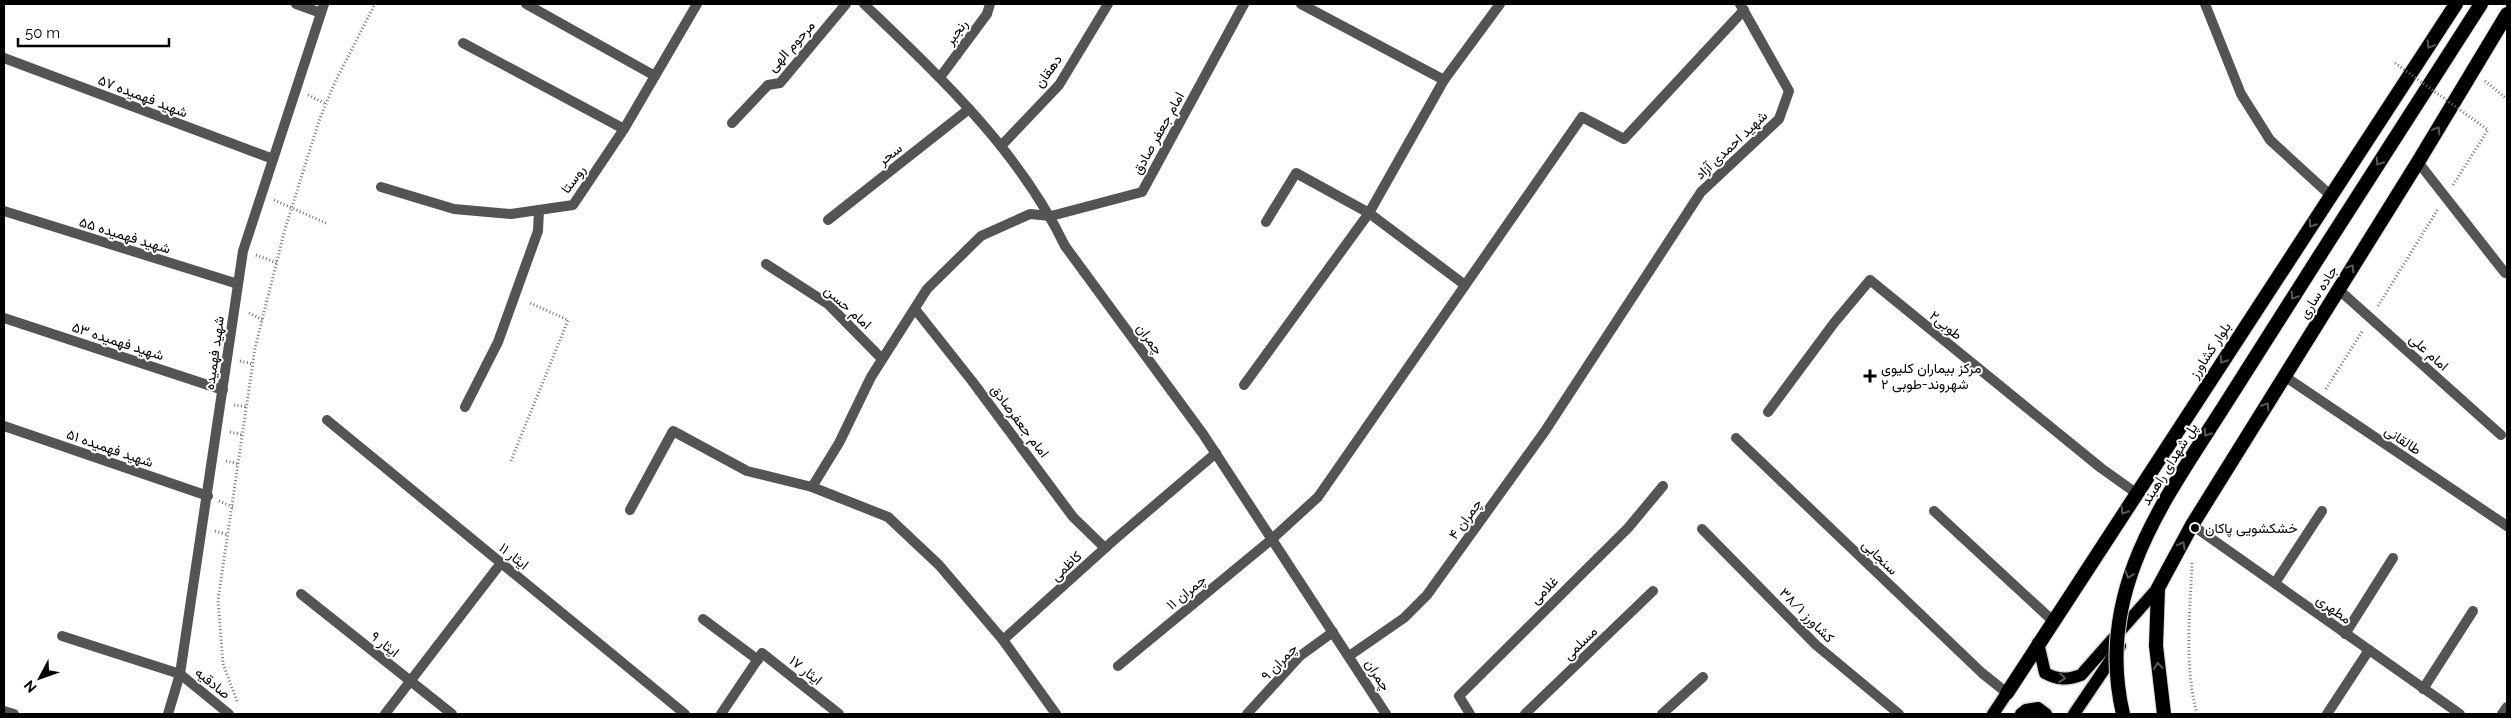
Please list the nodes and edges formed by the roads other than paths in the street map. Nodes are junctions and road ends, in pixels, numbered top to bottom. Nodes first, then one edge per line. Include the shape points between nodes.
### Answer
1 (296, 4) edge
2 (526, 4) edge
3 (697, 4) edge
4 (846, 4) edge
5 (864, 4) edge
6 (990, 4) edge
7 (1108, 4) edge
8 (1244, 4) edge
9 (1500, 4) edge
10 (2204, 4) edge
11 (2456, 4) edge
12 (2481, 4) edge
13 (1308, 5) edge
14 (1742, 7) edge
15 (322, 8) edge
16 (2507, 14) edge
17 (463, 42) dead end
18 (4, 58) edge
19 (655, 76) junction
20 (940, 76) junction
21 (1444, 80) junction
22 (969, 109) junction
23 (732, 123) dead end
24 (624, 129) junction
25 (1001, 146) junction
26 (273, 159) junction
27 (2418, 162) junction
28 (381, 187) dead end
29 (2330, 196) junction
30 (538, 210) junction
31 (4, 211) edge
32 (1369, 212) junction
33 (1051, 216) junction
34 (828, 220) dead end
35 (1266, 222) dead end
36 (766, 264) dead end
37 (2505, 273) dead end
38 (238, 284) junction
39 (1465, 285) junction
40 (2338, 289) junction
41 (915, 308) junction
42 (4, 318) edge
43 (882, 359) junction
44 (1581, 376) joint
45 (2284, 376) junction
46 (1244, 385) dead end
47 (223, 390) junction
48 (465, 407) dead end
49 (1768, 412) dead end
50 (327, 420) dead end
51 (4, 426) edge
52 (2501, 435) dead end
53 (1736, 438) dead end
54 (1216, 453) junction
55 (1662, 486) dead end
56 (812, 487) junction
57 (2136, 493) junction
58 (208, 496) junction
59 (630, 510) dead end
60 (1934, 511) dead end
61 (2322, 511) dead end
62 (2192, 526) junction
63 (2507, 526) edge
64 (1702, 529) dead end
65 (1272, 539) junction
66 (1105, 548) junction
67 (2393, 558) dead end
68 (501, 563) junction
69 (2275, 584) junction
70 (2158, 588) junction
71 (1654, 591) dead end
72 (301, 594) dead end
73 (2473, 611) dead end
74 (704, 619) dead end
75 (2053, 621) junction
76 (1333, 632) junction
77 (2345, 634) junction
78 (62, 636) dead end
79 (1003, 640) junction
80 (2038, 643) junction
81 (2369, 650) junction
82 (1349, 656) junction
83 (758, 660) junction
84 (1118, 666) dead end
85 (180, 674) junction
86 (1703, 677) dead end
87 (410, 681) junction
88 (2424, 689) junction
89 (2007, 693) junction
90 (2507, 707) edge
91 (4, 711) edge
92 (14, 714) edge
93 (168, 714) edge
94 (229, 714) edge
95 (385, 714) edge
96 (452, 714) edge
97 (685, 714) edge
98 (721, 714) edge
99 (839, 714) edge
100 (1056, 714) edge
101 (1247, 714) edge
102 (1386, 714) edge
103 (1470, 714) edge
104 (1525, 714) edge
105 (1662, 714) edge
106 (1899, 714) edge
107 (1993, 714) edge
108 (2021, 714) edge
109 (2046, 714) edge
110 (2074, 714) edge
111 (2122, 714) edge
112 (2164, 714) edge
113 (2327, 714) edge
114 (2460, 714) edge
115 (2502, 714) edge

1 - 15 street
2 - 19 street
3 - 19 street, روستا
4 - 23 street, مرحوم الهی via 780,83 768,85
5 - 20 street, چمران
6 - 20 street, رنجبر
7 - 25 street, دهقان via 1059,85
8 - 33 street, امام جعفر صادق via 1142,192
9 - 21 street
10 - 29 street via 2241,94 2270,140
11 -> 29 highway, بلوار کشاورز
12 -> 111 highway, پل شهدای راهبند, bridge via 2161,504 2135,558 2117,625 2116,675
13 - 21 street
14 - 39 street, چمران ۱۱ via 1624,139 1582,117
14 - 44 street, شهید احمدی آزاد via 1789,91 1779,119 1701,192
15 - 26 street, شهید فهمیده
27 -> 16 highway, جاده ساری
17 - 24 street
18 - 26 street, شهید فهمیده ۵۷
19 - 24 street, روستا
20 - 22 street, چمران
21 - 32 street
22 - 25 street, چمران
22 - 34 street, سحر
24 - 30 street, روستا via 573,205
25 - 33 street, چمران
26 - 38 street, شهید فهمیده via 243,251
27 - 37 street
40 -> 27 highway, جاده ساری
28 - 30 street, روستا via 454,208 511,214
29 -> 57 highway, بلوار کشاورز
30 - 48 street via 538,230 498,342
31 - 38 street, شهید فهمیده ۵۵
32 - 35 street via 1296,173
32 - 39 street
32 - 46 street
33 - 41 street, امام جعفر صادق via 1030,214 981,236 927,289
33 - 54 street, چمران via 1065,246
36 - 43 street, امام حسن via 828,304
38 - 47 street, شهید فهمیده
39 - 65 street, چمران ۱۱ via 1318,497
40 - 45 highway, جاده ساری
40 - 52 street, امام علی
41 - 43 street, امام جعفر صادق
41 - 66 street, امام جعفرصادق via 1073,517
42 - 47 street, شهید فهمیده ۵۳
43 - 56 street, امام جعفر صادق via 839,443
44 - 82 street, چمران ۴ via 1427,595 1404,618
62 -> 45 highway, جاده ساری
45 - 63 street, طالقانی
47 - 58 street, شهید فهمیده
49 - 57 street, طوبی۲ via 1870,280
50 - 68 street, ایثار ۱۱
51 - 58 street, شهید فهمیده ۵۱
53 - 89 street, سنجابی via 1982,673
54 - 65 street, چمران
54 - 66 street, کاظمی
55 - 103 street, غلامی via 1628,528 1459,696
56 - 59 street via 747,471 673,431
56 - 79 street via 888,517 939,565
57 -> 75 highway, بلوار کشاورز
58 - 85 street, شهید فهمیده
60 - 75 street
61 - 69 street
62 - 69 street, مطهری
70 -> 62 highway, جاده ساری
64 - 106 street, کشاورز ۳۸/۱ via 1816,645
65 - 76 street, چمران
65 - 84 street, چمران ۱۱
66 - 79 street, کاظمی
67 - 77 street
68 - 87 street
68 - 97 street, ایثار ۱۱
69 - 77 street, مطهری
80 -> 70 main road via 2045,673 2070,679 2081,675
70 - 110 main road
112 -> 70 highway via 2156,646
71 - 104 street, مسلمی
72 - 87 street, ایثار ۹
73 - 88 street
74 - 83 street, ایثار ۱۷
75 - 80 highway, بلوار کشاورز
76 - 82 street, چمران
76 - 101 street, چمران ۹ via 1300,656
77 - 81 street, مطهری
78 - 85 street
79 - 100 street
80 - 89 highway, بلوار کشاورز
81 - 88 street, مطهری
81 - 113 street
82 - 102 street, چمران
83 - 98 street
83 - 99 street, ایثار ۱۷ via 762,653
85 - 93 street, شهید فهمیده
85 - 94 street, صادقیه
86 - 105 street
87 - 95 street
87 - 96 street, ایثار ۹
88 - 114 street, مطهری
89 - 107 main road, بلوار کشاورز
90 - 115 street
91 - 92 street
108 - 109 main road via 2038,708

